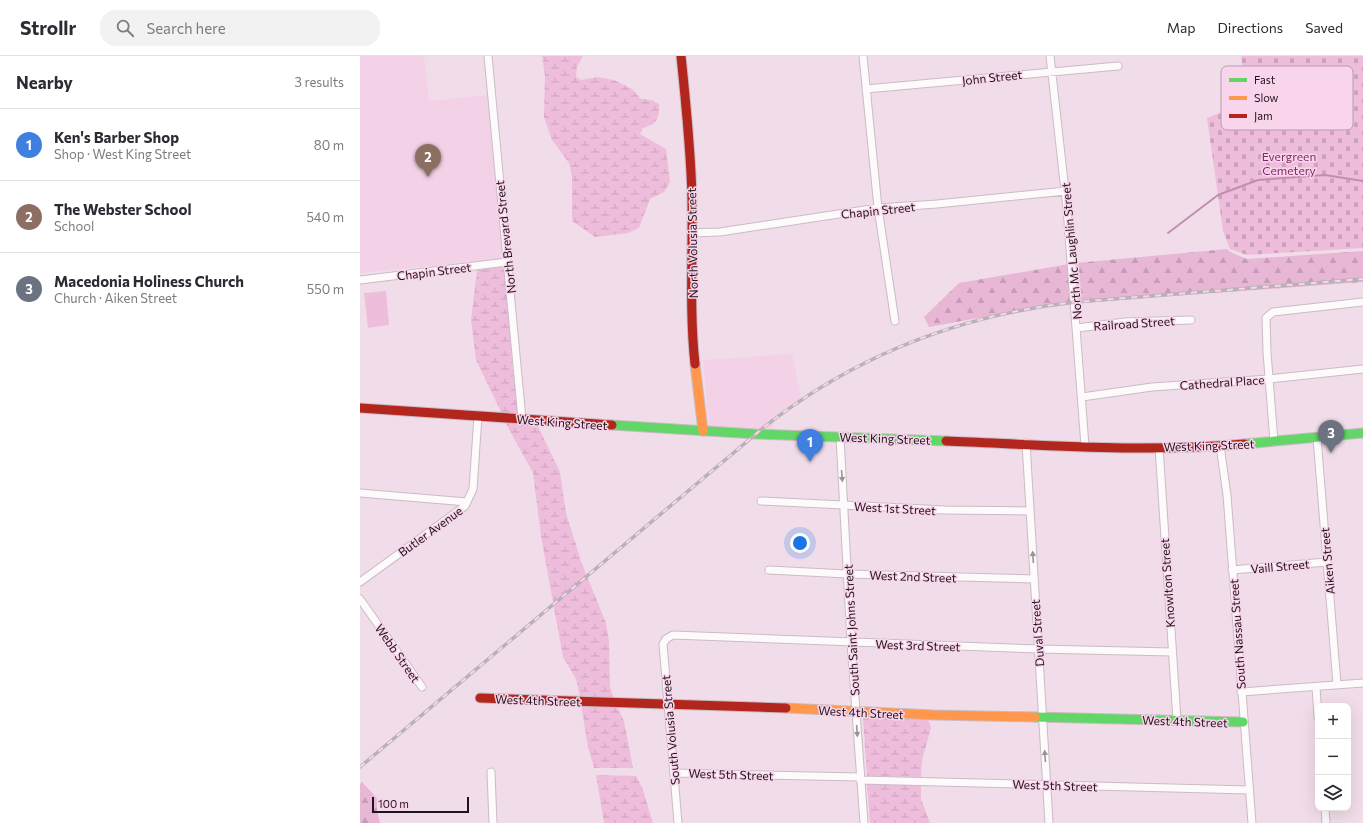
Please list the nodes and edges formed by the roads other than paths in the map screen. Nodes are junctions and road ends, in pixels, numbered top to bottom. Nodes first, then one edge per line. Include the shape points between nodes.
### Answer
1 (488, 56) edge
2 (681, 56) edge
3 (863, 56) edge
4 (1050, 56) edge
5 (1118, 66) dead end
6 (1052, 71) junction
7 (866, 90) junction
8 (1066, 191) junction
9 (878, 208) junction
10 (691, 234) junction
11 (507, 262) junction
12 (360, 280) edge
13 (1363, 302) edge
14 (1191, 320) dead end
15 (895, 321) dead end
16 (1077, 328) junction
17 (1363, 369) edge
18 (1269, 379) junction
19 (1082, 397) junction
20 (360, 408) edge
21 (478, 416) junction
22 (522, 419) junction
23 (703, 431) junction
24 (1363, 433) edge
25 (840, 437) junction
26 (1317, 438) junction
27 (1274, 442) junction
28 (1026, 443) junction
29 (1085, 446) junction
30 (1220, 446) junction
31 (1159, 447) junction
32 (360, 493) edge
33 (468, 502) junction
34 (761, 502) dead end
35 (844, 505) junction
36 (1030, 511) junction
37 (1327, 562) junction
38 (769, 570) dead end
39 (1232, 570) junction
40 (848, 574) junction
41 (1034, 579) junction
42 (360, 582) edge
43 (360, 599) edge
44 (666, 639) joint
45 (851, 642) junction
46 (1038, 649) junction
47 (1172, 652) junction
48 (1363, 683) edge
49 (1337, 684) junction
50 (422, 687) dead end
51 (1316, 687) junction
52 (1241, 692) junction
53 (480, 698) dead end
54 (1317, 703) edge
55 (669, 704) junction
56 (855, 712) junction
57 (1043, 716) junction
58 (1176, 720) junction
59 (1243, 722) junction
60 (491, 772) dead end
61 (674, 773) junction
62 (860, 778) junction
63 (1047, 784) junction
64 (1249, 790) junction
65 (1325, 811) edge
66 (493, 823) edge
67 (678, 823) edge
68 (864, 823) edge
69 (1049, 823) edge
70 (1252, 823) edge
71 (1326, 823) edge

1 - 11 street, North Brevard Street
2 - 10 main road, North Volusia Street via 690,146
3 - 7 street
4 - 6 street, North Mc Laughlin Street
5 - 6 street, John Street
6 - 7 street, John Street
6 - 8 street, North Mc Laughlin Street
7 - 9 street
8 - 9 street, Chapin Street
8 - 16 street, North Mc Laughlin Street
9 - 10 street, Chapin Street via 720,232
9 - 15 street
10 - 23 main road, North Volusia Street via 695,361
11 - 12 street, Chapin Street
11 - 22 street, North Brevard Street
13 - 18 street via 1269,314 1265,320
14 - 16 street, Railroad Street via 1126,322
16 - 19 street, North Mc Laughlin Street
17 - 18 street, Cathedral Place
18 - 19 street, Cathedral Place via 1152,388
18 - 27 street
19 - 29 street, North Mc Laughlin Street
20 - 21 main road, West King Street
21 - 22 main road, West King Street
21 - 33 street, Butler Avenue via 473,489
22 - 23 main road, West King Street
23 - 25 main road, West King Street
24 - 26 main road, West King Street
25 - 28 main road, West King Street
25 -> 35 street, South Saint Johns Street
26 - 27 main road, West King Street
26 - 37 street, Aiken Street
27 - 30 main road, West King Street
28 - 29 main road, West King Street
28 - 36 street, Duval Street
29 - 31 main road, West King Street
30 - 31 main road, West King Street
30 - 39 street, South Nassau Street via 1227,495
31 - 47 street, Knowlton Street
32 - 33 street
33 - 42 street, Butler Avenue via 461,510
34 - 35 street, West 1st Street
35 - 36 street, West 1st Street
35 - 40 street, South Saint Johns Street
41 -> 36 street, Duval Street
37 - 39 street, Vaill Street
37 - 49 street, Aiken Street
38 - 40 street, West 2nd Street
39 - 52 street, South Nassau Street
40 - 41 street, West 2nd Street
40 - 45 street, South Saint Johns Street
41 - 46 street, Duval Street
43 - 50 street, Webb Street
44 - 45 street, West 3rd Street via 673,635
44 - 55 street, South Volusia Street via 663,644
45 - 46 street, West 3rd Street
45 - 56 street, South Saint Johns Street
46 - 47 street, West 3rd Street
46 - 57 street, Duval Street
47 - 58 street, Knowlton Street
48 - 49 street
49 - 51 street
51 - 52 street
51 - 54 street
52 - 59 street, South Nassau Street
53 - 55 main road, West 4th Street
55 - 56 main road, West 4th Street
55 - 61 street, South Volusia Street
56 - 57 main road, West 4th Street
56 -> 62 street, South Saint Johns Street
57 - 58 main road, West 4th Street
63 -> 57 street, Duval Street
58 - 59 main road, West 4th Street
59 - 64 street, South Nassau Street
60 - 66 street
61 - 62 street, West 5th Street
61 - 67 street, South Volusia Street
62 - 63 street, West 5th Street
62 - 68 street, South Saint Johns Street
63 - 64 street, West 5th Street
63 - 69 street, Duval Street
64 - 70 street, South Nassau Street
65 - 71 street

